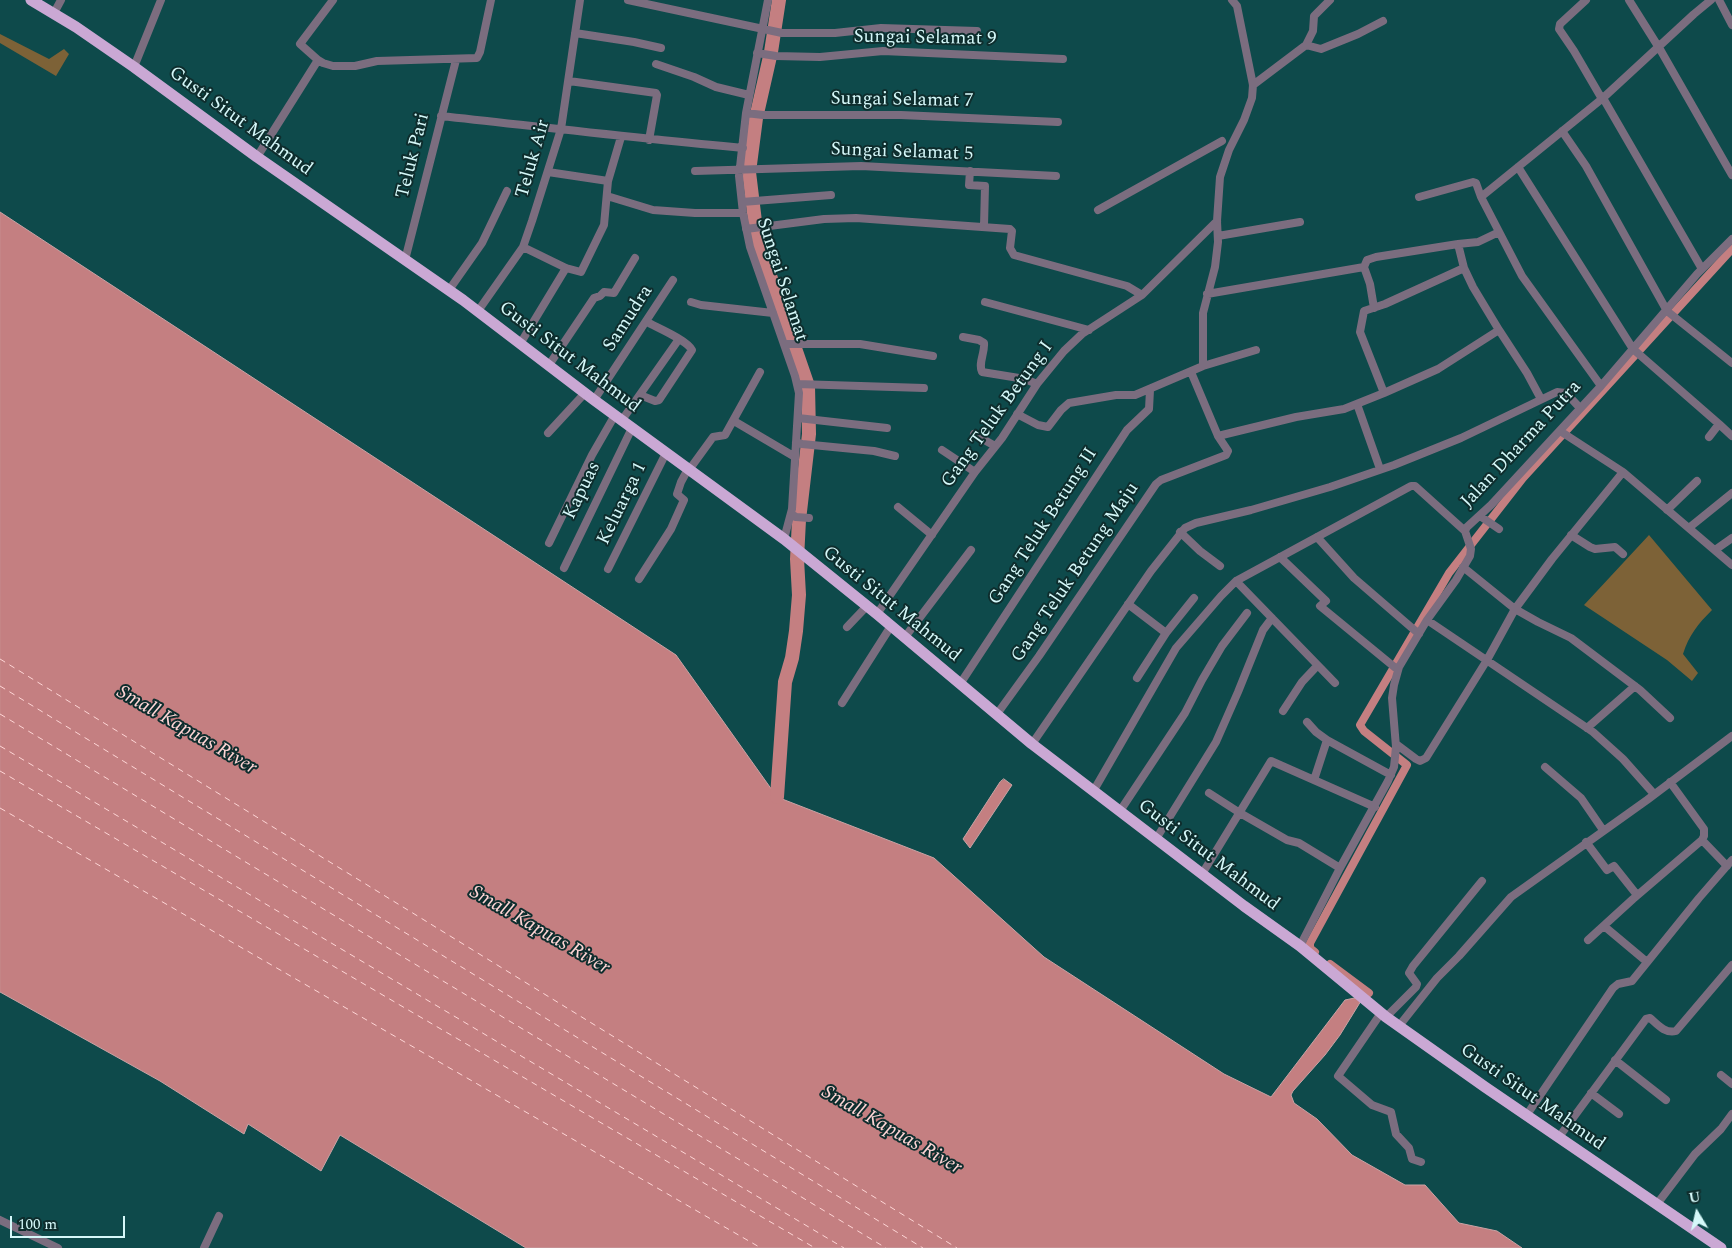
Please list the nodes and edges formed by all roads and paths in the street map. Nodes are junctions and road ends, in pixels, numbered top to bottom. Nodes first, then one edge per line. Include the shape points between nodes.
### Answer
1 (31, 0) edge
2 (61, 0) edge
3 (161, 0) edge
4 (333, 0) edge
5 (491, 0) edge
6 (580, 0) edge
7 (628, 0) edge
8 (768, 0) edge
9 (1232, 0) edge
10 (1330, 0) edge
11 (1586, 0) edge
12 (1629, 0) edge
13 (1711, 0) edge
14 (1719, 0) edge
15 (54, 13) junction
16 (1383, 21) dead end
17 (1732, 24) edge
18 (766, 29) junction
19 (977, 31) dead end
20 (575, 34) junction
21 (1306, 46) junction
22 (661, 48) dead end
23 (1658, 48) junction
24 (757, 53) junction
25 (1063, 59) dead end
26 (318, 60) junction
27 (456, 60) junction
28 (656, 64) dead end
29 (134, 67) junction
30 (569, 81) junction
31 (1253, 84) junction
32 (749, 95) junction
33 (1602, 99) junction
34 (749, 114) junction
35 (441, 116) junction
36 (1058, 122) dead end
37 (561, 129) junction
38 (1562, 132) junction
39 (621, 137) junction
40 (649, 140) junction
41 (743, 148) junction
42 (1229, 150) junction
43 (257, 157) junction
44 (1518, 167) junction
45 (743, 169) junction
46 (695, 171) dead end
47 (970, 171) junction
48 (548, 172) junction
49 (1732, 175) edge
50 (1056, 176) dead end
51 (608, 181) junction
52 (507, 191) dead end
53 (831, 195) dead end
54 (607, 196) junction
55 (1419, 197) dead end
56 (1481, 197) junction
57 (749, 202) junction
58 (1098, 210) dead end
59 (743, 213) junction
60 (1217, 221) junction
61 (1300, 222) dead end
62 (984, 226) junction
63 (749, 229) junction
64 (1499, 232) junction
65 (1218, 236) junction
66 (1732, 240) edge
67 (1458, 244) junction
68 (522, 247) junction
69 (1728, 251) edge
70 (635, 258) dead end
71 (405, 260) junction
72 (1364, 267) junction
73 (566, 268) junction
74 (1464, 268) junction
75 (1702, 269) junction
76 (673, 280) dead end
77 (449, 290) junction
78 (1142, 294) junction
79 (1208, 294) junction
80 (691, 302) dead end
81 (985, 302) dead end
82 (1374, 308) junction
83 (478, 312) junction
84 (1668, 312) junction
85 (773, 313) junction
86 (647, 322) junction
87 (1088, 330) junction
88 (1499, 330) junction
89 (963, 337) dead end
90 (679, 339) junction
91 (520, 344) junction
92 (787, 344) junction
93 (1256, 350) dead end
94 (1637, 352) junction
95 (933, 356) dead end
96 (1732, 363) edge
97 (549, 366) junction
98 (1203, 366) junction
99 (760, 372) dead end
100 (1191, 372) junction
101 (800, 384) junction
102 (1037, 384) junction
103 (1601, 386) junction
104 (924, 388) dead end
105 (1150, 390) junction
106 (585, 393) junction
107 (1384, 393) junction
108 (640, 395) junction
109 (594, 400) junction
110 (1541, 400) junction
111 (1357, 404) junction
112 (1580, 408) junction
113 (1017, 414) junction
114 (619, 418) junction
115 (801, 419) junction
116 (734, 421) junction
117 (1719, 424) junction
118 (632, 428) junction
119 (887, 428) dead end
120 (548, 433) dead end
121 (1563, 433) junction
122 (974, 434) dead end
123 (1218, 436) junction
124 (1732, 436) edge
125 (1709, 437) dead end
126 (799, 443) junction
127 (995, 446) junction
128 (942, 450) dead end
129 (666, 453) junction
130 (895, 456) dead end
131 (795, 457) junction
132 (1380, 469) junction
133 (688, 470) junction
134 (975, 472) junction
135 (1623, 472) junction
136 (1697, 481) dead end
137 (1732, 493) edge
138 (898, 507) dead end
139 (1667, 510) junction
140 (1485, 520) junction
141 (1690, 527) junction
142 (1499, 529) dead end
143 (1465, 531) junction
144 (1180, 532) junction
145 (932, 535) junction
146 (1572, 535) junction
147 (1316, 537) junction
148 (1732, 538) edge
149 (787, 542) junction
150 (549, 544) dead end
151 (971, 550) dead end
152 (1715, 550) junction
153 (1623, 554) dead end
154 (1280, 557) junction
155 (1732, 565) edge
156 (1220, 566) dead end
157 (1463, 567) junction
158 (564, 568) dead end
159 (608, 570) dead end
160 (640, 578) dead end
161 (1236, 581) junction
162 (1194, 598) dead end
163 (1128, 604) junction
164 (867, 606) junction
165 (1515, 609) junction
166 (1247, 613) dead end
167 (877, 614) junction
168 (1272, 618) junction
169 (1427, 620) junction
170 (891, 626) junction
171 (847, 627) dead end
172 (1166, 633) junction
173 (1419, 634) junction
174 (904, 637) junction
175 (1487, 660) junction
176 (1317, 666) junction
177 (1394, 667) junction
178 (1137, 678) dead end
179 (1335, 683) dead end
180 (960, 684) junction
181 (1635, 686) junction
182 (842, 703) dead end
183 (1283, 711) dead end
184 (997, 714) junction
185 (1670, 718) dead end
186 (1307, 722) dead end
187 (1587, 728) junction
188 (1732, 736) edge
189 (1328, 740) junction
190 (1032, 744) junction
191 (1396, 745) junction
192 (1545, 767) dead end
193 (1391, 775) junction
194 (1314, 780) junction
195 (1670, 782) junction
196 (1094, 790) junction
197 (1209, 793) dead end
198 (1654, 794) junction
199 (1375, 807) junction
200 (1120, 811) junction
201 (1240, 813) junction
202 (1603, 830) junction
203 (1156, 839) junction
204 (1702, 840) junction
205 (1586, 842) junction
206 (1730, 863) edge
207 (1340, 868) junction
208 (1202, 874) junction
209 (1482, 880) dead end
210 (1637, 895) junction
211 (1604, 926) junction
212 (1588, 940) dead end
213 (1300, 946) junction
214 (1647, 962) junction
215 (1732, 965) edge
216 (1380, 1012) junction
217 (1399, 1026) junction
218 (1615, 1060) junction
219 (1721, 1075) dead end
220 (1732, 1084) edge
221 (1591, 1093) junction
222 (1666, 1100) dead end
223 (1619, 1114) dead end
224 (1732, 1114) edge
225 (1526, 1116) junction
226 (1559, 1137) junction
227 (1420, 1162) dead end
228 (1657, 1204) junction
229 (218, 1216) dead end
230 (1, 1223) edge
231 (58, 1248) edge
232 (204, 1248) edge
233 (1721, 1248) edge

1 - 15 highway, Gusti Situt Mahmud
2 - 15 street
3 - 29 street
4 - 26 street via 300,44
5 - 27 street via 477,58
6 - 20 street, Teluk Air
7 - 18 street
8 - 18 street, Sungai Selamat
9 - 31 street via 1240,16
10 - 21 street via 1314,16 1313,31
11 - 33 street via 1560,24 1559,29
12 - 23 street
13 - 23 street
14 - 17 street
15 - 29 highway, Gusti Situt Mahmud
16 - 21 street via 1321,49
18 - 19 street via 782,33 889,28
18 - 24 street, Sungai Selamat
20 - 22 street
20 - 30 street, Teluk Air
21 - 31 street
23 - 33 street
23 - 49 street
24 - 25 street, Sungai Selamat 9 via 820,57 883,51
24 - 32 street, Sungai Selamat
26 - 27 street via 340,66 377,61
26 - 43 street
27 - 35 street, Teluk Pari
28 - 32 street via 716,87
29 - 43 highway, Gusti Situt Mahmud
30 - 37 street, Teluk Air
30 - 40 street via 656,93
31 - 42 street via 1252,98
32 - 34 street, Sungai Selamat
33 - 38 street
33 - 75 street
34 - 36 street, Sungai Selamat 7 via 902,115
34 - 41 street, Sungai Selamat
35 - 37 street
35 - 71 street, Teluk Pari
37 - 39 street
37 - 48 street, Teluk Air
38 - 44 street
38 - 84 street via 1586,166
39 - 40 street
39 - 51 street
40 - 41 street
41 - 45 street, Sungai Selamat
42 - 58 street via 1220,139
42 - 60 street via 1220,177
43 - 71 highway, Gusti Situt Mahmud
44 - 56 street
44 - 94 street
45 - 46 street, Sungai Selamat 5
45 - 47 street, Sungai Selamat 5 via 861,166
45 - 57 street, Sungai Selamat
47 - 50 street, Sungai Selamat 5
47 - 62 street via 969,185 985,186
48 - 51 street
48 - 68 street, Teluk Air
51 - 54 street
52 - 77 street via 482,243
53 - 57 street
54 - 59 street via 653,210
54 - 73 street via 604,225 582,271 579,273
55 - 56 street via 1473,182
56 - 64 street
57 - 59 street, Sungai Selamat
59 - 63 street, Sungai Selamat
60 - 65 street
60 - 78 street, Gang Teluk Betung I
61 - 65 street
62 - 63 street via 824,218
62 - 78 street via 1011,229 1010,248 1014,255 1127,286
63 - 85 street, Sungai Selamat via 750,247
64 - 67 street via 1483,241
64 - 103 street via 1522,276
65 - 79 street
66 - 69 street, Jalan Dharma Putra
67 - 72 street via 1376,256 1367,260
67 - 74 street
68 - 73 street
68 - 83 street, Teluk Air
69 - 75 street, Jalan Dharma Putra
70 - 97 street via 614,293 604,292 594,298
71 - 77 highway, Gusti Situt Mahmud
72 - 79 street
72 - 82 street
73 - 91 street
74 - 82 street
74 - 88 street
75 - 84 street, Jalan Dharma Putra
76 - 86 street, Samudra
77 - 83 highway, Gusti Situt Mahmud
78 - 87 street, Gang Teluk Betung I
79 - 98 street via 1203,313
80 - 85 street
81 - 87 street
82 - 107 street via 1364,312 1360,332
83 - 91 highway, Gusti Situt Mahmud
84 - 94 street, Jalan Dharma Putra
84 - 96 street
85 - 92 street, Sungai Selamat
86 - 90 street
86 - 109 street, Samudra
87 - 102 street, Gang Teluk Betung I via 1064,351
88 - 107 street via 1438,369
88 - 110 street via 1528,373
89 - 102 street via 984,343 982,372
90 - 108 street
90 - 108 street via 692,350 660,399 656,401
91 - 97 highway, Gusti Situt Mahmud
92 - 95 street via 860,344
92 - 101 street, Sungai Selamat
93 - 98 street
94 - 103 street, Jalan Dharma Putra
94 - 117 street
97 - 106 highway, Gusti Situt Mahmud
98 - 100 street
99 - 116 street
100 - 105 street
100 - 123 street
101 - 104 street
101 - 115 street, Sungai Selamat
102 - 113 street, Gang Teluk Betung I
103 - 112 street, Jalan Dharma Putra
105 - 113 street via 1135,395 1069,403 1048,427
105 - 180 street, Gang Teluk Betung II via 1149,409 1127,430
106 - 109 highway, Gusti Situt Mahmud
106 - 120 street
107 - 111 street
108 - 114 street
109 - 114 highway, Gusti Situt Mahmud
110 - 112 street via 1564,392
110 - 132 street via 1461,438
111 - 123 street
111 - 132 street
112 - 121 street, Jalan Dharma Putra
113 - 127 street, Gang Teluk Betung I
114 - 118 highway, Gusti Situt Mahmud
114 - 150 street via 592,455
115 - 119 street
115 - 126 street, Sungai Selamat
116 - 131 street
116 - 133 street via 723,436 713,437
117 - 124 street
117 - 125 street
118 - 129 highway, Gusti Situt Mahmud
118 - 158 street, Kapuas
121 - 135 street
121 - 140 street, Jalan Dharma Putra
122 - 127 street
123 - 184 street, Gang Teluk Betung Maju via 1228,451 1226,455 1156,484
126 - 130 street
126 - 131 street, Sungai Selamat
127 - 134 street, Gang Teluk Betung I
128 - 134 street
129 - 133 highway, Gusti Situt Mahmud
129 - 159 street, Keluarga 1
131 - 149 street, Sungai Selamat via 800,517
132 - 144 street via 1330,487 1190,525
133 - 149 highway, Gusti Situt Mahmud
133 - 160 street via 677,494 684,500 671,529
134 - 145 street, Gang Teluk Betung I
135 - 139 street
135 - 146 street
136 - 139 street
137 - 141 street
138 - 145 street
139 - 141 street
140 - 142 street
140 - 143 street, Jalan Dharma Putra via 1468,525
141 - 152 street
143 - 147 street via 1413,485
143 - 157 street, Jalan Dharma Putra via 1471,549
144 - 156 street
144 - 163 street
145 - 167 street, Gang Teluk Betung I
146 - 153 street via 1590,547 1615,547
146 - 165 street
147 - 154 street
147 - 173 street via 1354,578
148 - 152 street
149 - 164 highway, Gusti Situt Mahmud
151 - 174 street
152 - 155 street
154 - 161 street
154 - 177 street via 1326,601 1320,606
157 - 165 street
157 - 169 street, Jalan Dharma Putra
161 - 168 street
161 - 196 street via 1176,648
162 - 172 street
163 - 172 street
163 - 190 street
164 - 167 highway, Gusti Situt Mahmud
164 - 171 street
165 - 175 street
165 - 181 street via 1571,638
166 - 200 street via 1218,652 1185,713
167 - 170 highway, Gusti Situt Mahmud
168 - 176 street
168 - 203 street via 1263,630 1216,742
169 - 173 street, Jalan Dharma Putra
169 - 175 street
170 - 174 highway, Gusti Situt Mahmud
170 - 182 street
172 - 178 street
173 - 177 street, Jalan Dharma Putra
174 - 180 highway, Gusti Situt Mahmud
175 - 187 street
175 - 191 street via 1426,758 1420,761
176 - 179 street
176 - 183 street
177 - 191 street, Jalan Dharma Putra via 1392,698
180 - 184 highway, Gusti Situt Mahmud
181 - 185 street
181 - 187 street
184 - 190 highway, Gusti Situt Mahmud
186 - 189 street
187 - 198 street via 1623,759
188 - 195 street
189 - 193 street
189 - 194 street
190 - 196 highway, Gusti Situt Mahmud
191 - 193 street, Jalan Dharma Putra
192 - 202 street via 1581,798
193 - 199 street, Jalan Dharma Putra
194 - 199 street
194 - 201 street via 1271,762
195 - 198 street
195 - 204 street via 1704,829
196 - 200 highway, Gusti Situt Mahmud
197 - 201 street
198 - 202 street
199 - 207 street, Jalan Dharma Putra
200 - 203 highway, Gusti Situt Mahmud
201 - 207 street
201 - 208 street
202 - 205 street
203 - 208 highway, Gusti Situt Mahmud
204 - 206 street
204 - 210 street
205 - 210 street via 1607,870 1614,866
205 - 217 street via 1511,896
206 - 214 street
207 - 213 street, Jalan Dharma Putra
208 - 213 highway, Gusti Situt Mahmud
209 - 216 street via 1413,966 1409,973 1416,986
210 - 211 street
211 - 212 street
211 - 214 street
213 - 216 highway, Gusti Situt Mahmud
214 - 225 street via 1631,982 1613,988
215 - 218 street via 1676,1031 1666,1031 1650,1018 1646,1019
216 - 217 highway, Gusti Situt Mahmud
216 - 227 street via 1338,1076 1372,1105 1391,1112 1396,1134 1409,1148 1412,1159
217 - 225 highway, Gusti Situt Mahmud
218 - 221 street
218 - 222 street
219 - 220 street
221 - 223 street
221 - 226 street
224 - 228 street via 1694,1154
225 - 226 highway, Gusti Situt Mahmud
226 - 228 highway, Gusti Situt Mahmud
228 - 233 highway, Gusti Situt Mahmud
229 - 232 street
230 - 231 street

